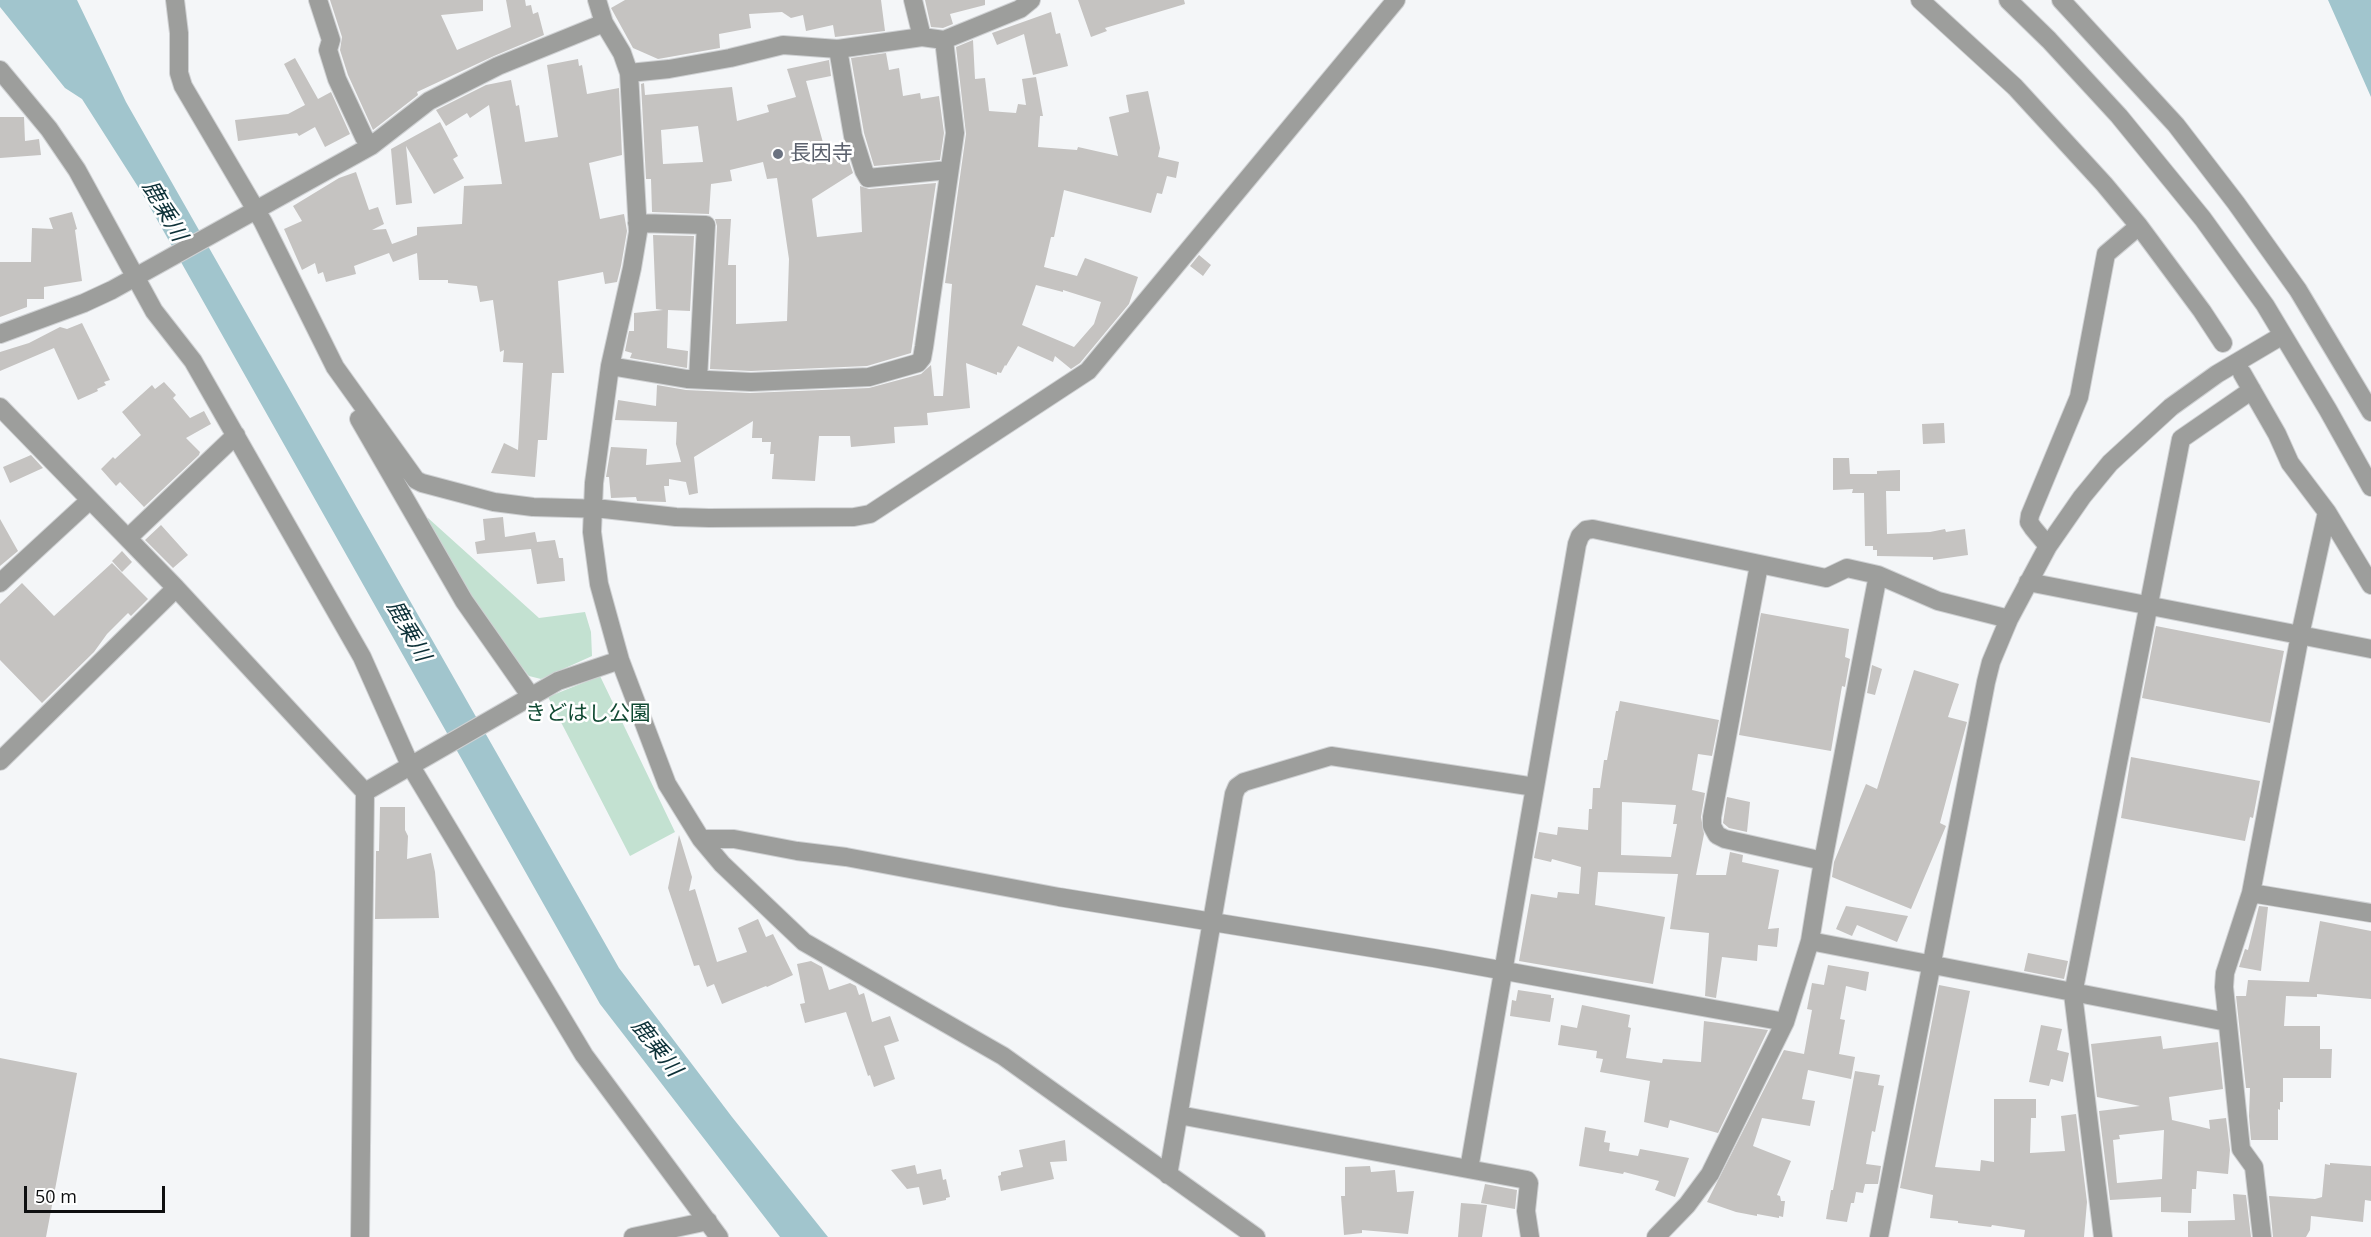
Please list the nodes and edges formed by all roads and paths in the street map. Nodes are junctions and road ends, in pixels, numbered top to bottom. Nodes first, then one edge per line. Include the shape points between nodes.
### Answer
1 (175, 0) edge
2 (318, 0) edge
3 (597, 0) edge
4 (913, 0) edge
5 (1031, 0) edge
6 (1396, 0) edge
7 (1920, 0) edge
8 (2008, 0) edge
9 (2061, 0) edge
10 (604, 23) junction
11 (922, 37) junction
12 (944, 40) junction
13 (838, 49) junction
14 (0, 70) edge
15 (629, 73) junction
16 (371, 146) junction
17 (949, 170) junction
18 (249, 213) junction
19 (638, 222) junction
20 (2139, 226) junction
21 (140, 274) junction
22 (0, 334) edge
23 (2283, 335) junction
24 (2223, 343) dead end
25 (610, 366) junction
26 (335, 367) junction
27 (2242, 373) dead end
28 (698, 379) junction
29 (2252, 390) junction
30 (0, 407) edge
31 (2371, 412) edge
32 (236, 435) junction
33 (2371, 487) edge
34 (90, 500) junction
35 (592, 510) junction
36 (2327, 512) junction
37 (128, 538) junction
38 (2048, 546) junction
39 (1759, 565) junction
40 (1878, 575) junction
41 (2028, 582) junction
42 (0, 583) edge
43 (2371, 585) edge
44 (176, 588) junction
45 (2148, 606) junction
46 (2009, 619) junction
47 (2300, 635) junction
48 (2371, 649) edge
49 (620, 660) junction
50 (524, 702) junction
51 (0, 761) edge
52 (417, 762) junction
53 (1535, 787) junction
54 (364, 792) junction
55 (701, 839) junction
56 (1823, 861) junction
57 (2251, 893) junction
58 (2371, 914) edge
59 (1213, 920) junction
60 (1810, 941) junction
61 (1931, 964) junction
62 (1504, 970) junction
63 (2073, 994) junction
64 (1785, 1022) junction
65 (2227, 1022) junction
66 (1179, 1115) junction
67 (1469, 1169) junction
68 (1168, 1175) junction
69 (708, 1221) junction
70 (360, 1237) edge
71 (633, 1237) edge
72 (719, 1237) edge
73 (1256, 1237) edge
74 (1530, 1237) edge
75 (1656, 1237) edge
76 (1879, 1237) edge
77 (2103, 1237) edge
78 (2262, 1237) edge

1 - 18 street via 183,86
2 - 16 street via 331,40 328,50 337,79
3 - 10 street
4 - 11 street
5 - 12 street via 1020,9
6 - 35 street via 1088,371 885,506 854,517 676,517
7 - 20 street via 2069,144
8 - 23 street via 2085,77 2161,166 2238,267
9 - 31 street via 2176,125 2236,203 2298,290
10 - 15 street
10 - 16 street via 498,66 429,101
11 - 12 street
11 - 13 street
12 - 17 street via 955,132
13 - 15 street via 783,45 730,58
13 - 17 street via 853,136 868,178
14 - 21 street via 50,129
15 - 19 street
16 - 18 street
17 - 28 street via 924,347 918,363 859,378 752,382
18 - 21 street
18 - 26 street via 263,222
19 - 25 street via 636,249
19 - 28 street via 706,225
20 - 24 street
20 - 38 street via 2106,254 2079,397 2030,515 2029,522
21 - 22 street via 84,303
21 - 32 street via 154,310 193,362
23 - 33 street
23 - 38 street via 2217,374 2147,428 2110,463
25 - 28 street
25 - 35 street
26 - 35 street via 409,471 422,483 494,502
26 - 50 street via 361,422
27 - 29 street
29 - 36 street via 2290,462
29 - 45 street via 2181,439
30 - 34 street
32 - 37 street
32 - 52 street
34 - 37 street
34 - 42 street
35 - 49 street via 599,584
36 - 43 street
36 - 47 street
37 - 44 street
38 - 41 street
39 - 40 street via 1826,578 1847,568
39 - 53 street via 1586,530 1577,544
39 - 56 street via 1712,826 1725,839
40 - 46 street via 1938,601
40 - 56 street
41 - 45 street
41 - 46 street
44 - 51 street
44 - 54 street
45 - 47 street
45 - 63 street
46 - 61 street via 1986,682
47 - 48 street
47 - 57 street
49 - 50 street via 558,681
49 - 55 street via 667,784
50 - 52 street
52 - 54 street
52 - 69 street via 584,1055
53 - 59 street via 1331,756 1244,782 1234,794
53 - 62 street
54 - 70 street
55 - 59 street via 735,839 846,856 1059,897
55 - 68 street via 804,942 1003,1056
56 - 60 street
57 - 58 street
57 - 65 street via 2225,974
59 - 62 street
59 - 66 street
60 - 61 street
60 - 64 street
61 - 63 street
61 - 76 street
62 - 64 street
62 - 67 street
63 - 65 street
63 - 77 street
64 - 75 street via 1710,1174
65 - 78 street via 2241,1149 2254,1167
66 - 67 street
66 - 68 street
67 - 74 street via 1527,1180
68 - 73 street
69 - 71 street
69 - 72 street

